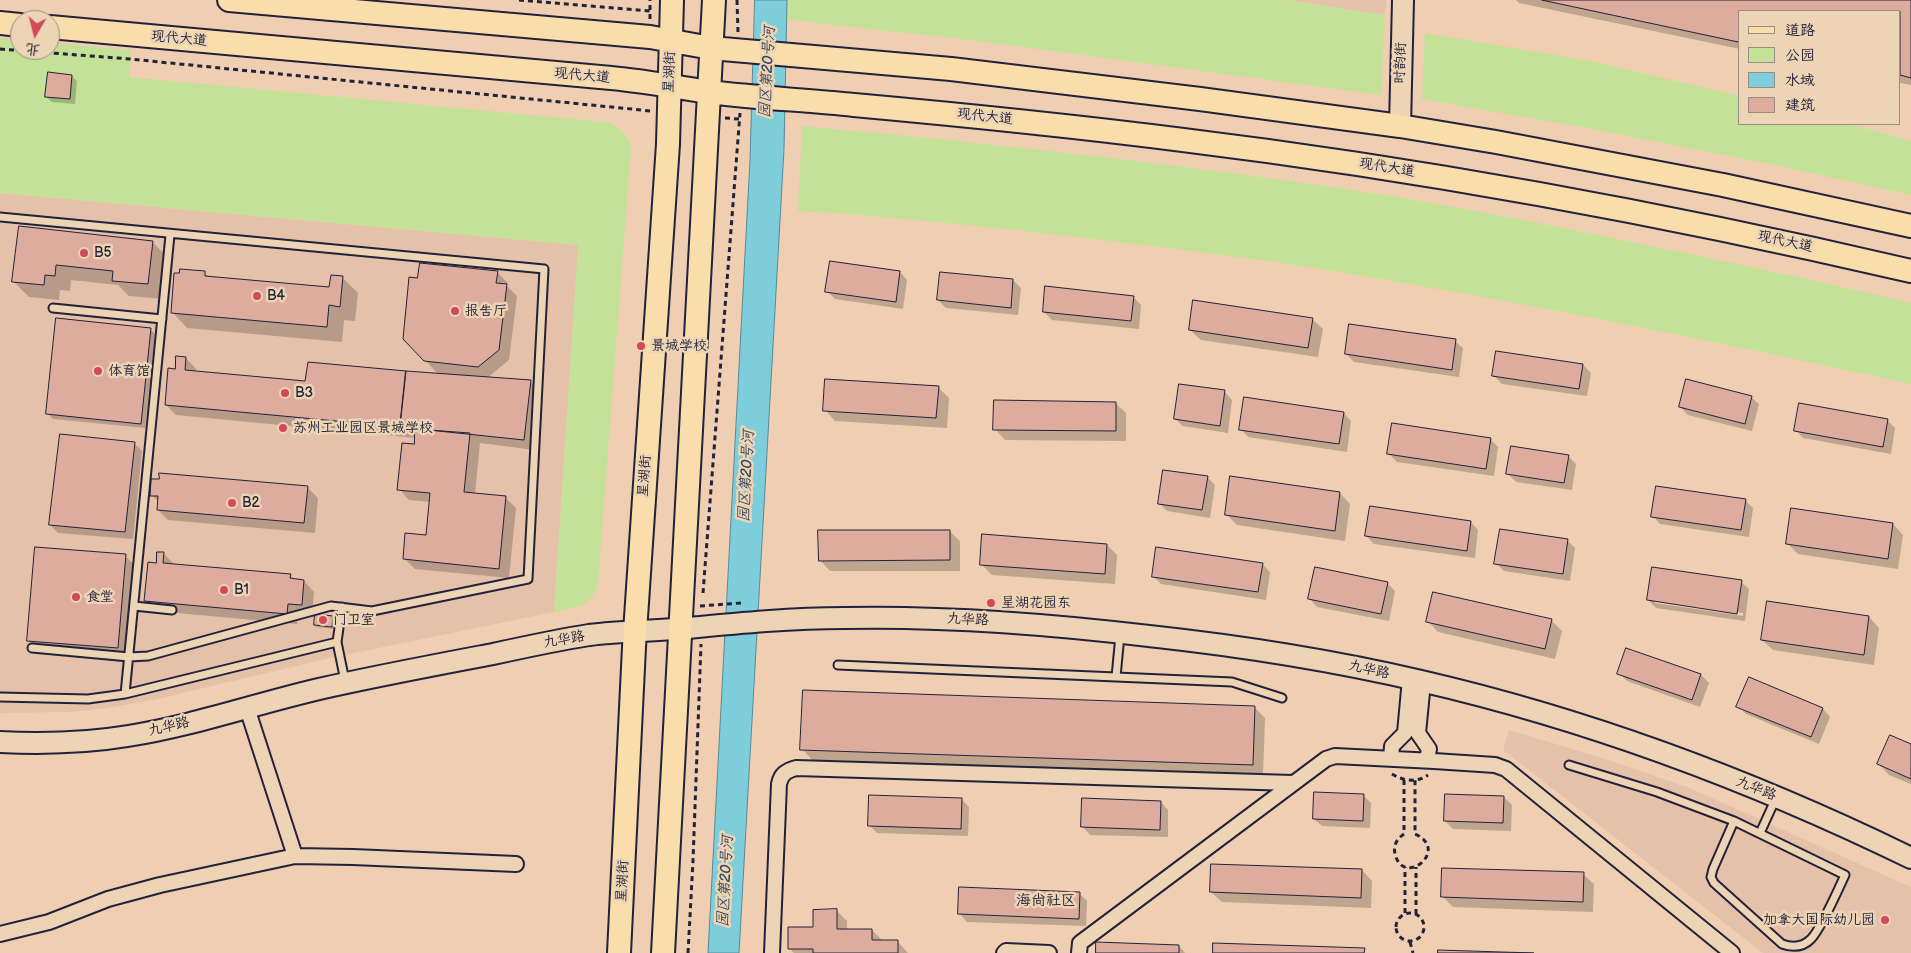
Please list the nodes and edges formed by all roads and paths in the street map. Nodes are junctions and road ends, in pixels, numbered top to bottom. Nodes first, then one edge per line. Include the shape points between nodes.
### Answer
1 (229, 0) edge
2 (519, 0) edge
3 (737, 0) edge
4 (1403, 0) edge
5 (672, 7) edge
6 (713, 9) edge
7 (738, 21) junction
8 (60, 28) edge
9 (671, 41) junction
10 (712, 48) junction
11 (0, 49) edge
12 (744, 51) junction
13 (670, 85) junction
14 (710, 92) junction
15 (744, 95) junction
16 (669, 113) junction
17 (708, 117) junction
18 (739, 119) junction
19 (1400, 126) junction
20 (0, 218) edge
21 (1911, 226) edge
22 (170, 235) junction
23 (1911, 271) edge
24 (53, 308) dead end
25 (162, 319) junction
26 (703, 595) dead end
27 (702, 605) dead end
28 (134, 606) junction
29 (342, 607) junction
30 (172, 610) dead end
31 (691, 627) junction
32 (635, 631) junction
33 (1121, 632) junction
34 (337, 642) junction
35 (32, 648) dead end
36 (129, 657) junction
37 (838, 665) dead end
38 (1116, 677) junction
39 (1417, 680) junction
40 (346, 684) junction
41 (126, 694) junction
42 (0, 697) edge
43 (1282, 698) dead end
44 (247, 708) junction
45 (0, 742) edge
46 (1392, 759) junction
47 (1428, 760) junction
48 (1569, 765) dead end
49 (1404, 780) dead end
50 (1415, 780) dead end
51 (1293, 783) junction
52 (1776, 798) junction
53 (1734, 821) junction
54 (1760, 832) junction
55 (295, 856) junction
56 (1911, 858) edge
57 (516, 864) dead end
58 (1405, 867) junction
59 (1416, 867) junction
60 (1405, 913) junction
61 (1416, 914) junction
62 (0, 934) edge
63 (1410, 942) junction
64 (619, 953) edge
65 (663, 953) edge
66 (688, 953) edge
67 (772, 953) edge
68 (1004, 953) edge
69 (1049, 953) edge
70 (1079, 953) edge
71 (1413, 953) edge
72 (1732, 953) edge

1 - 9 main road
2 - 5 path
3 - 7 path
4 - 19 street, 时韵街
5 - 9 main road, 星湖街
6 - 7 path
6 - 10 main road
7 - 12 path
8 - 13 main road, 现代大道
9 - 10 main road
9 - 13 main road, 星湖街
10 - 12 main road
10 - 14 main road
11 - 16 path
12 - 19 main road via 951,69
13 - 14 main road, 现代大道
13 - 16 main road, 星湖街
14 - 15 main road, 现代大道
14 - 17 main road
15 - 18 path
15 - 23 main road, 现代大道 via 1126,133 1390,168 1703,224
16 - 32 main road, 星湖街
17 - 18 path
17 - 31 main road
18 - 26 path
19 - 21 main road via 1713,183
20 - 22 lane
22 - 25 lane
22 - 29 lane via 544,269 528,579 372,611
24 - 25 lane
25 - 28 lane
27 - 31 path
28 - 30 lane
28 - 36 lane
29 - 34 lane
29 - 36 lane via 331,606 148,656
31 - 32 street, 九华路
31 - 33 street, 九华路 via 758,621 931,618
31 - 65 main road
31 - 66 path via 694,861
32 - 40 street, 九华路 via 585,636
32 - 64 main road, 星湖街
33 - 38 lane
33 - 39 street, 九华路 via 1310,658
34 - 40 lane
34 - 41 lane
35 - 36 lane
36 - 41 lane
37 - 38 lane
38 - 43 lane via 1232,682
39 - 46 street via 1405,732 1392,746
39 - 47 street via 1418,733 1429,749
39 - 52 street, 九华路 via 1600,732
40 - 44 street, 九华路
41 - 42 lane via 88,699
44 - 45 street, 九华路 via 127,736 54,743
44 - 55 street
46 - 47 street
46 - 51 street via 1331,757
47 - 72 street via 1495,765 1506,769
48 - 53 lane
49 - 58 path via 1404,834 1398,838 1394,852
50 - 59 path via 1415,834 1421,837 1428,851 1422,864
51 - 67 street via 796,768 781,776 778,784
51 - 70 street via 1080,943
52 - 54 lane
52 - 56 street, 九华路
53 - 54 lane
53 - 54 lane via 1713,869 1711,877 1714,883 1782,944 1797,946 1811,940 1845,875
55 - 57 street
55 - 62 street via 108,899 49,922
58 - 59 path
58 - 60 path
59 - 61 path
60 - 61 path
60 - 63 path via 1398,919 1395,929 1400,938
61 - 63 path via 1424,931
63 - 71 path
68 - 69 street

